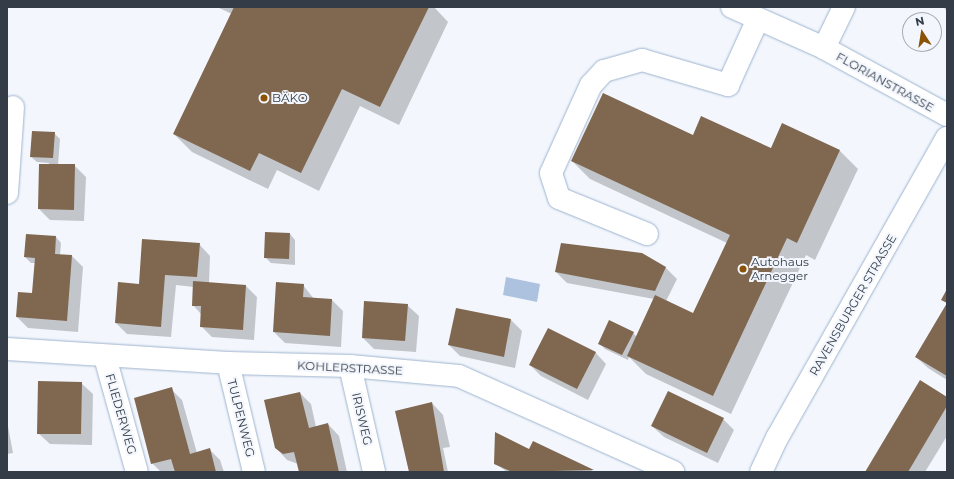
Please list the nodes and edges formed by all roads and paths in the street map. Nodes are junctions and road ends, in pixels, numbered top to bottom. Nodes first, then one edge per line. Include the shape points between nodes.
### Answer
1 (732, 7) edge
2 (844, 7) edge
3 (758, 19) junction
4 (824, 48) junction
5 (13, 107) dead end
6 (947, 115) edge
7 (947, 138) edge
8 (7, 193) edge
9 (647, 234) dead end
10 (7, 349) edge
11 (105, 357) junction
12 (228, 364) junction
13 (350, 366) junction
14 (137, 472) edge
15 (254, 472) edge
16 (374, 472) edge
17 (674, 472) edge
18 (761, 472) edge

1 - 3 street, FLORIANSTRASSE
2 - 4 street, FLORIANSTRASSE
3 - 4 street, FLORIANSTRASSE
3 - 9 street via 728,85 642,60 604,71 591,85 551,172 559,198
4 - 6 street, FLORIANSTRASSE
5 - 8 street
7 - 18 street, RAVENSBURGER STRASSE via 776,438
10 - 11 street, KOHLERSTRASSE
11 - 12 street, KOHLERSTRASSE
11 - 14 street, FLIEDERWEG
12 - 13 street, KOHLERSTRASSE
12 - 15 street, TULPENWEG
13 - 16 street, IRISWEG
13 - 17 street, KOHLERSTRASSE via 458,376

